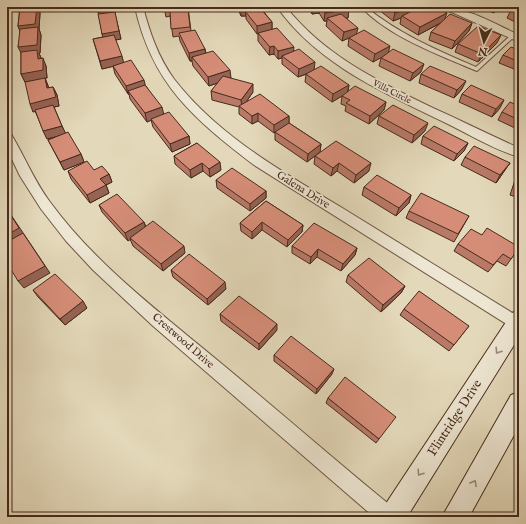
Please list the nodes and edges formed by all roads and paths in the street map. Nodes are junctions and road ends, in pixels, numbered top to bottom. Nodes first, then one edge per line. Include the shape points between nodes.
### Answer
1 (139, 7) edge
2 (281, 7) edge
3 (363, 7) edge
4 (444, 7) edge
5 (516, 37) edge
6 (7, 137) edge
7 (519, 153) edge
8 (518, 322) edge
9 (519, 403) edge
10 (390, 517) edge
11 (455, 517) edge

1 - 8 street, Galena Drive via 150,45 167,75 181,95 234,144 258,162
2 - 7 street, Villa Circle via 307,37 330,56 359,74
3 - 5 lane via 376,19 401,34 477,69
4 - 5 street
6 - 10 street, Crestwood Drive via 35,192 90,257 136,301
8 -> 10 street, Flintridge Drive
11 -> 9 street

